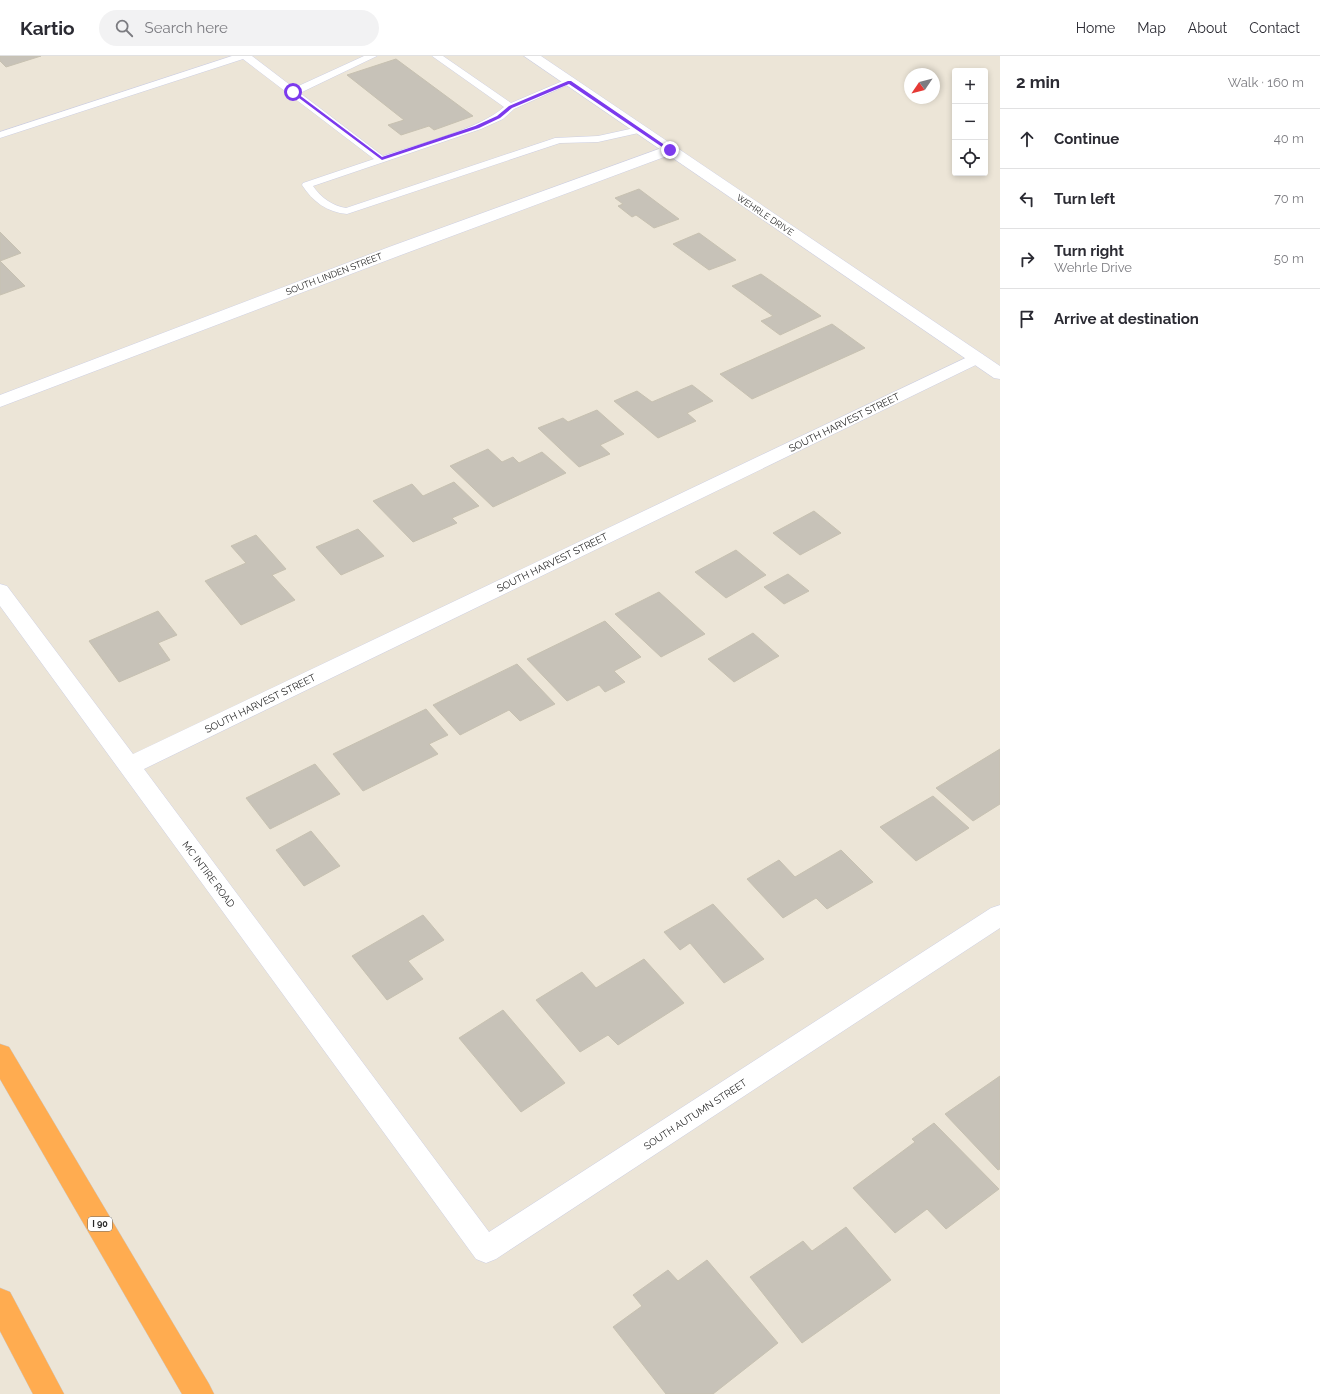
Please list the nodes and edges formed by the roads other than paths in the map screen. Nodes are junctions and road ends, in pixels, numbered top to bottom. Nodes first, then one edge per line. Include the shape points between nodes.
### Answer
1 (242, 56) edge
2 (246, 56) edge
3 (372, 56) edge
4 (437, 56) edge
5 (531, 56) edge
6 (569, 82) junction
7 (293, 92) junction
8 (510, 107) junction
9 (639, 130) junction
10 (0, 136) edge
11 (670, 150) junction
12 (382, 159) junction
13 (976, 358) junction
14 (1000, 374) edge
15 (0, 401) edge
16 (0, 591) edge
17 (129, 766) junction
18 (1000, 915) edge
19 (0, 1055) edge
20 (418, 1157) joint
21 (0, 1302) edge
22 (49, 1394) edge
23 (199, 1394) edge

1 - 10 lane
2 - 7 lane
3 - 7 lane
4 - 8 lane
5 - 6 street, WEHRLE DRIVE
6 - 8 lane
6 - 9 street, WEHRLE DRIVE
7 - 12 lane
8 - 12 lane via 499,117 477,127
9 - 11 street, WEHRLE DRIVE
9 - 12 lane via 598,139 559,140 347,211 334,210 312,194 306,185
11 - 13 street, WEHRLE DRIVE
11 - 15 street, SOUTH LINDEN STREET
13 - 14 street, WEHRLE DRIVE
13 - 17 street, SOUTH HARVEST STREET
16 - 17 street, MC INTIRE ROAD
17 - 20 street, MC INTIRE ROAD
18 - 20 street, SOUTH AUTUMN STREET via 486,1250
19 - 23 highway, I 90
21 - 22 highway

